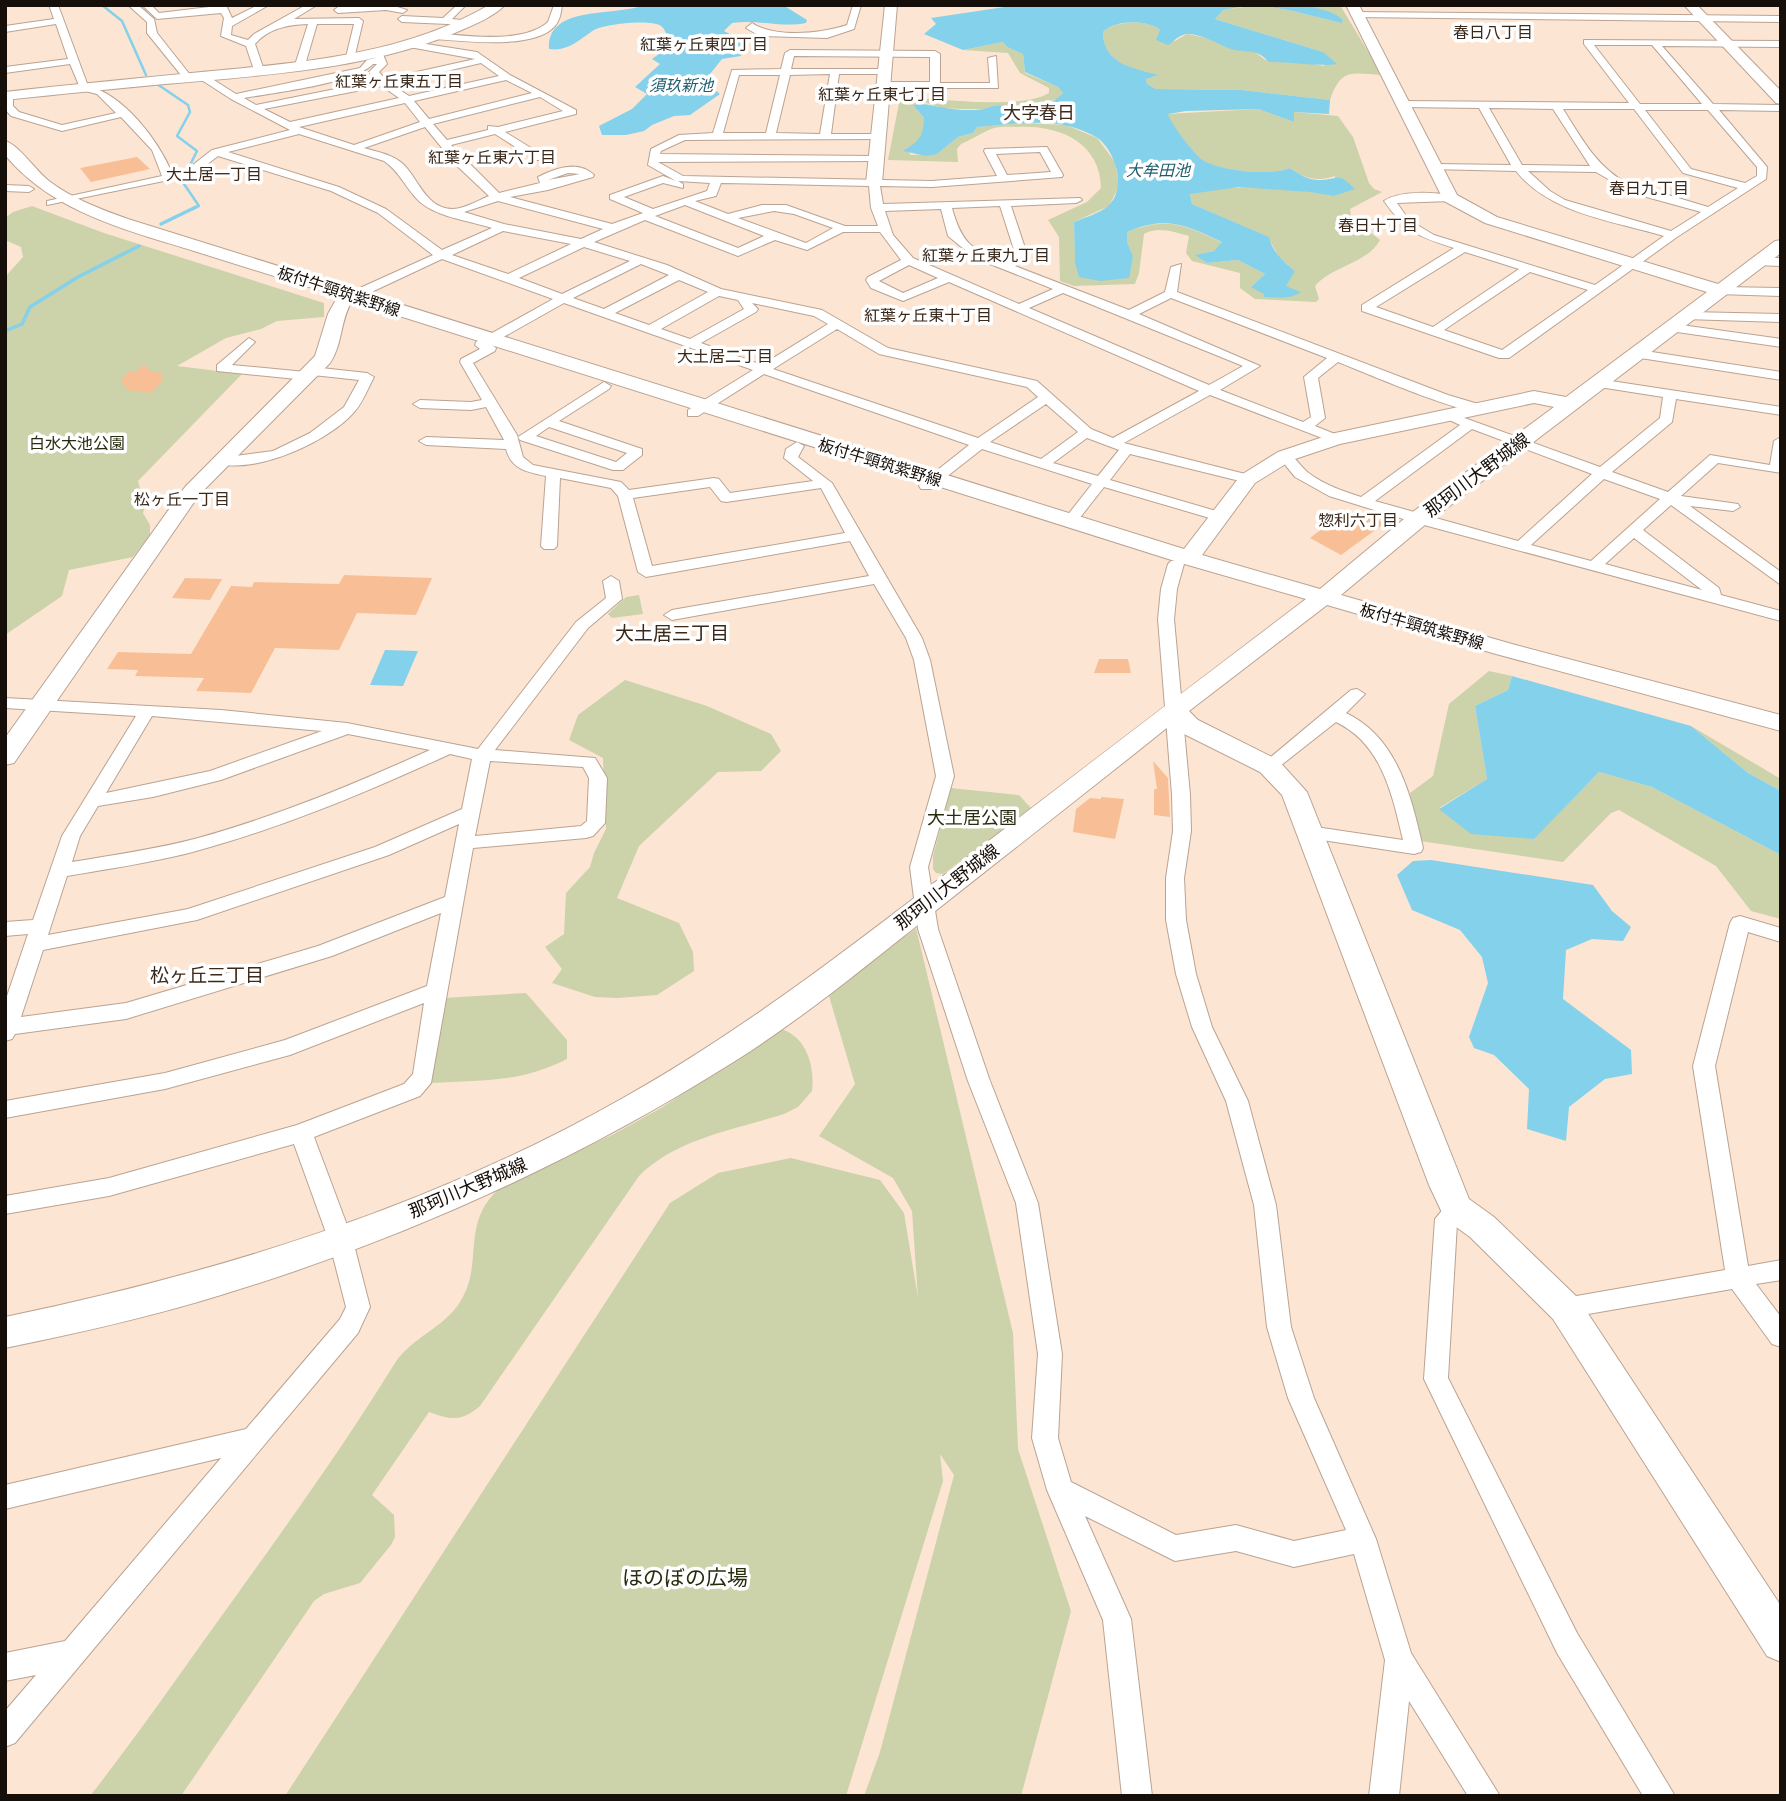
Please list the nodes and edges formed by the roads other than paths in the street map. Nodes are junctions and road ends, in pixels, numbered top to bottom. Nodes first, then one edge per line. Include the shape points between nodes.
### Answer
1 (53, 5) edge
2 (132, 5) edge
3 (146, 5) edge
4 (265, 5) edge
5 (313, 5) edge
6 (462, 5) edge
7 (499, 5) edge
8 (558, 5) edge
9 (857, 5) edge
10 (891, 5) edge
11 (1406, 5) edge
12 (1465, 5) edge
13 (1502, 5) edge
14 (1534, 5) edge
15 (1690, 5) edge
16 (1751, 5) edge
17 (222, 8) edge
18 (1354, 10) edge
19 (302, 12) junction
20 (1412, 15) junction
21 (403, 16) edge
22 (1472, 16) junction
23 (1514, 16) junction
24 (1544, 16) junction
25 (1702, 18) junction
26 (1766, 19) junction
27 (1781, 19) edge
28 (59, 21) junction
29 (445, 21) junction
30 (284, 22) junction
31 (313, 22) junction
32 (468, 23) junction
33 (226, 25) junction
34 (752, 26) dead end
35 (5, 29) edge
36 (1526, 29) dead end
37 (435, 36) junction
38 (1655, 43) junction
39 (250, 44) junction
40 (407, 44) junction
41 (1727, 44) junction
42 (1781, 44) edge
43 (886, 54) junction
44 (379, 56) junction
45 (351, 57) junction
46 (993, 58) dead end
47 (485, 59) junction
48 (74, 61) junction
49 (300, 65) junction
50 (5, 70) edge
51 (259, 70) junction
52 (785, 71) junction
53 (835, 71) junction
54 (203, 76) junction
55 (507, 77) junction
56 (188, 78) junction
57 (884, 78) junction
58 (385, 82) junction
59 (935, 86) junction
60 (84, 88) junction
61 (541, 94) junction
62 (7, 96) edge
63 (234, 97) junction
64 (1781, 100) edge
65 (409, 101) junction
66 (1402, 104) junction
67 (1482, 105) junction
68 (1556, 106) junction
69 (1636, 107) junction
70 (1712, 107) junction
71 (254, 108) junction
72 (1781, 108) edge
73 (467, 112) junction
74 (123, 114) junction
75 (426, 123) junction
76 (294, 128) junction
77 (497, 131) junction
78 (717, 136) junction
79 (771, 137) junction
80 (825, 137) junction
81 (878, 137) junction
82 (444, 144) junction
83 (5, 145) edge
84 (352, 149) junction
85 (216, 152) junction
86 (654, 157) junction
87 (540, 159) dead end
88 (876, 159) junction
89 (5, 164) edge
90 (1434, 167) junction
91 (1518, 168) junction
92 (1599, 169) junction
93 (178, 175) junction
94 (1003, 178) junction
95 (716, 180) junction
96 (874, 183) junction
97 (548, 187) dead end
98 (1746, 187) junction
99 (5, 188) edge
100 (29, 189) junction
101 (497, 197) junction
102 (692, 198) junction
103 (1450, 198) junction
104 (1076, 200) dead end
105 (57, 201) junction
106 (1004, 203) junction
107 (946, 205) junction
108 (877, 208) junction
109 (1710, 211) junction
110 (452, 213) junction
111 (649, 214) junction
112 (728, 217) junction
113 (502, 227) junction
114 (613, 228) junction
115 (841, 229) junction
116 (883, 229) junction
117 (1673, 235) junction
118 (774, 236) junction
119 (582, 242) junction
120 (1781, 245) edge
121 (1463, 248) junction
122 (439, 254) junction
123 (641, 260) junction
124 (909, 261) junction
125 (1760, 262) junction
126 (1781, 262) edge
127 (1634, 264) junction
128 (1007, 266) junction
129 (1177, 267) dead end
130 (1528, 268) junction
131 (677, 276) junction
132 (949, 278) junction
133 (508, 279) junction
134 (1062, 289) junction
135 (1597, 289) junction
136 (1722, 291) junction
137 (717, 292) junction
138 (1781, 292) edge
139 (1171, 294) junction
140 (350, 298) junction
141 (563, 298) junction
142 (745, 298) junction
143 (1019, 308) junction
144 (605, 313) junction
145 (1129, 314) junction
146 (1781, 318) edge
147 (1682, 322) junction
148 (835, 325) junction
149 (651, 329) junction
150 (1434, 331) junction
151 (248, 342) dead end
152 (692, 343) junction
153 (486, 344) junction
154 (1781, 344) edge
155 (1639, 354) junction
156 (1337, 357) junction
157 (765, 369) junction
158 (310, 374) junction
159 (1781, 376) edge
160 (1598, 383) junction
161 (604, 386) junction
162 (1211, 391) junction
163 (1670, 395) junction
164 (1047, 397) junction
165 (490, 402) junction
166 (420, 404) dead end
167 (1570, 404) junction
168 (698, 410) junction
169 (1781, 411) edge
170 (1474, 417) junction
171 (547, 422) junction
172 (1305, 427) junction
173 (1086, 432) junction
174 (1335, 439) junction
175 (1781, 441) edge
176 (426, 442) dead end
177 (1522, 443) junction
178 (979, 444) junction
179 (512, 445) junction
180 (797, 446) junction
181 (1121, 446) junction
182 (1285, 456) junction
183 (225, 461) junction
184 (1041, 465) junction
185 (553, 472) junction
186 (1602, 473) junction
187 (1248, 479) junction
188 (825, 482) junction
189 (931, 482) junction
190 (1098, 483) junction
191 (625, 495) junction
192 (1672, 499) junction
193 (1365, 501) junction
194 (1733, 507) dead end
195 (1218, 516) junction
196 (1418, 519) junction
197 (1070, 521) junction
198 (1634, 531) junction
199 (856, 536) junction
200 (549, 546) dead end
201 (1521, 546) junction
202 (1182, 561) junction
203 (1595, 565) junction
204 (878, 579) junction
205 (1781, 580) edge
206 (611, 581) dead end
207 (1713, 597) junction
208 (1317, 601) junction
209 (672, 615) dead end
210 (1781, 616) edge
211 (1357, 694) dead end
212 (5, 703) edge
213 (42, 705) junction
214 (1174, 710) junction
215 (146, 713) junction
216 (1335, 713) junction
217 (1781, 723) edge
218 (347, 728) junction
219 (1781, 736) edge
220 (449, 748) junction
221 (482, 755) junction
222 (5, 757) edge
223 (1269, 766) junction
224 (94, 801) junction
225 (469, 813) junction
226 (1309, 832) junction
227 (464, 843) junction
228 (60, 871) junction
229 (454, 901) junction
230 (924, 906) junction
231 (5, 929) edge
232 (38, 935) junction
233 (1781, 935) edge
234 (436, 990) junction
235 (6, 1030) edge
236 (5, 1110) edge
237 (302, 1133) junction
238 (5, 1205) edge
239 (1457, 1209) junction
240 (341, 1241) junction
241 (1781, 1270) edge
242 (1738, 1278) junction
243 (1565, 1308) junction
244 (5, 1333) edge
245 (1781, 1336) edge
246 (253, 1439) junction
247 (1060, 1490) junction
248 (5, 1497) edge
249 (1363, 1539) junction
250 (1781, 1642) edge
251 (70, 1654) junction
252 (1399, 1660) junction
253 (5, 1667) edge
254 (5, 1732) edge
255 (1137, 1796) edge
256 (1384, 1796) edge
257 (1485, 1796) edge
258 (1660, 1796) edge

1 - 28 street
2 - 56 street via 151,21 152,33
3 - 17 street via 157,16
4 - 33 street
5 - 19 street
6 - 29 street
7 - 32 main road
8 - 37 street via 556,18 544,31 498,40
9 - 34 street via 851,27 827,35 760,33
10 - 43 main road
11 - 20 street
12 - 22 street
13 - 23 street
14 - 24 street
15 - 25 main road
16 - 26 street
17 - 33 street via 228,18
18 - 20 street
18 - 66 main road
19 - 21 street via 386,7
19 - 30 street
20 - 22 street
21 - 29 street
22 - 23 street
23 - 24 street
23 - 36 street
24 - 25 street
25 - 26 street
25 - 41 main road
26 - 27 street
28 - 35 street
28 - 48 street
29 - 32 street
30 - 31 street
30 - 39 street
31 - 45 street via 359,21
31 - 49 street
32 - 37 main road
33 - 39 street via 226,36
37 - 40 main road
38 - 41 street
38 - 69 street via 1587,42
38 - 70 street
39 - 51 street
40 - 44 main road
40 - 47 street
41 - 42 street
41 - 64 main road
43 - 52 street via 790,53
43 - 57 main road
43 - 59 street via 935,54
44 - 45 main road
44 - 58 street via 382,64 374,72
44 - 63 street via 363,69 335,78
45 - 49 main road
46 - 59 street via 995,86
47 - 55 street
47 - 58 street
48 - 50 street
48 - 60 street
49 - 51 main road
51 - 54 main road
52 - 53 street
52 - 78 street via 735,72
52 - 79 street
53 - 57 street
53 - 80 street
54 - 56 main road
54 - 63 street
55 - 61 street
55 - 65 street
56 - 60 main road
57 - 59 street
57 - 81 main road
58 - 65 street
58 - 71 street
60 - 62 main road
60 - 74 street via 100,92
61 - 73 street
61 - 77 street via 572,112
62 - 74 street via 8,107 15,114 62,128
63 - 71 street
65 - 75 street
65 - 76 street
66 - 67 street
66 - 90 main road
67 - 68 street
67 - 91 street
68 - 69 street
68 - 92 street
69 - 70 street
69 - 98 street via 1687,171
70 - 72 street
70 - 98 street via 1762,167 1762,177
71 - 76 street
73 - 75 street
73 - 77 street
74 - 93 street
75 - 82 street
75 - 84 street
76 - 84 street
76 - 85 street
77 - 82 street
77 - 87 street
78 - 79 street
78 - 86 street via 683,137 656,149
79 - 80 street
80 - 81 street
81 - 88 main road
82 - 101 street
83 - 105 main road, 板付牛頸筑紫野線
84 - 110 street via 388,159 431,206
85 - 93 street via 200,167
85 - 122 street via 335,189 383,211
86 - 88 street
86 - 95 street via 652,163 681,179
88 - 96 main road
89 - 100 main road, 板付牛頸筑紫野線
90 - 91 street
90 - 103 main road
91 - 92 street
91 - 117 street via 1532,185 1561,202
92 - 109 street via 1635,189
93 - 105 street
94 - 94 street via 1044,176 1058,175 1043,149 989,151
94 - 96 street
95 - 96 street
95 - 102 street via 712,194
96 - 108 street
97 - 101 street
98 - 109 street
99 - 100 street
100 - 105 main road, 板付牛頸筑紫野線
101 - 110 street
101 - 114 street
102 - 111 street
102 - 111 street via 663,178 614,197
102 - 112 street
103 - 121 street via 1390,201 1405,222
103 - 127 main road via 1491,220
104 - 106 street
105 - 140 main road, 板付牛頸筑紫野線 via 93,222
106 - 107 street
106 - 128 street via 1022,257
107 - 108 street
107 - 128 street via 951,229 963,246
108 - 116 street
109 - 117 street
110 - 113 street
111 - 114 street
111 - 118 street via 738,252
112 - 115 street via 762,206 786,206
112 - 118 street
113 - 119 street
113 - 122 street
114 - 119 street
115 - 116 street
115 - 118 street via 807,247
116 - 124 street via 897,252
117 - 127 street
119 - 123 street
119 - 133 street
120 - 125 main road, 那珂川大野城線
121 - 130 street
121 - 150 street via 1366,308
122 - 133 street
122 - 140 street
123 - 131 street
123 - 141 street
124 - 132 street
124 - 132 street via 872,279 903,297
125 - 126 street
125 - 136 main road, 那珂川大野城線
127 - 135 street
127 - 136 main road
128 - 134 street
129 - 139 street
130 - 135 street
130 - 150 street
131 - 137 street
131 - 144 street
132 - 143 street
133 - 141 street
134 - 143 street
134 - 145 street
135 - 150 street via 1504,355
136 - 138 street
136 - 147 main road, 那珂川大野城線
137 - 142 street
137 - 149 street
139 - 145 street
139 - 156 street
140 - 153 main road, 板付牛頸筑紫野線
140 - 158 main road via 335,310 331,348
141 - 144 street
141 - 153 street
142 - 148 street via 818,313
142 - 152 street via 743,302 752,309
143 - 162 street
144 - 149 street
145 - 162 street via 1253,366
146 - 147 street
147 - 154 street
147 - 155 main road, 那珂川大野城線
148 - 157 street
148 - 164 street via 884,351 1032,384
149 - 152 street
151 - 158 street via 222,368
152 - 157 street
153 - 161 main road, 板付牛頸筑紫野線
153 - 165 street via 466,362
153 - 168 main road, 板付牛頸筑紫野線
155 - 159 street
155 - 160 main road, 那珂川大野城線
156 - 170 street via 1443,398
156 - 172 street via 1311,377 1318,418
157 - 168 street
157 - 178 street
158 - 183 main road
158 - 183 street via 367,377 350,409 315,436 276,455
160 - 163 street
160 - 167 main road, 那珂川大野城線
161 - 168 main road, 板付牛頸筑紫野線
161 - 171 street
162 - 172 street
162 - 181 street
163 - 169 street
163 - 186 street via 1667,419
164 - 173 street
164 - 178 street
165 - 166 street via 471,407
165 - 179 street
167 - 170 main road via 1534,397
167 - 177 main road, 那珂川大野城線
168 - 180 main road, 板付牛頸筑紫野線
168 - 189 main road, 板付牛頸筑紫野線
170 - 174 main road via 1448,416
170 - 177 street
170 - 193 street
171 - 171 street via 525,437 618,467 636,452
172 - 174 street
173 - 181 street
173 - 184 street
174 - 182 main road
175 - 192 street via 1776,470 1715,458
176 - 179 street
177 - 186 street
177 - 196 main road, 那珂川大野城線
178 - 184 street
178 - 189 street
179 - 185 street via 516,459 529,468
180 - 188 street via 791,458
180 - 189 main road, 板付牛頸筑紫野線
181 - 187 street
181 - 190 street
182 - 187 main road
182 - 193 street via 1291,467 1321,488
183 - 213 main road via 192,491
184 - 190 street
185 - 191 street via 616,485
185 - 200 street
186 - 192 street
186 - 201 street
187 - 195 main road
188 - 191 street via 726,498 714,482
188 - 199 street
189 - 197 main road, 板付牛頸筑紫野線
189 - 202 main road, 板付牛頸筑紫野線
190 - 195 street
190 - 197 street
191 - 199 street via 646,572
192 - 194 street
192 - 198 street
192 - 205 street
193 - 196 street
195 - 202 main road
196 - 201 street
196 - 208 main road, 那珂川大野城線
197 - 202 main road, 板付牛頸筑紫野線
198 - 203 street
198 - 207 street via 1713,591
199 - 204 street
201 - 203 street
202 - 208 main road, 板付牛頸筑紫野線
202 - 214 street via 1169,589 1166,619
203 - 207 street
204 - 209 street
204 - 230 street via 922,660 945,776 919,867
206 - 221 street via 614,599 582,625
207 - 210 street
208 - 214 main road, 那珂川大野城線
208 - 217 main road, 板付牛頸筑紫野線
208 - 219 main road, 板付牛頸筑紫野線
211 - 216 street
212 - 213 street
213 - 215 street
213 - 222 main road
214 - 223 main road via 1189,726
214 - 230 main road, 那珂川大野城線
214 - 249 street via 1182,807 1176,920 1186,974 1202,1027 1237,1101 1265,1205 1279,1327 1301,1398
215 - 218 street via 221,715
215 - 224 street
216 - 223 street
216 - 226 street via 1362,729 1385,756 1401,794 1414,848
218 - 220 street
218 - 224 street via 215,776
220 - 221 street
220 - 228 street via 276,820 200,843
221 - 225 street
221 - 227 street via 589,762 598,778 596,823 586,832
223 - 226 main road via 1294,792
224 - 228 street via 71,836
225 - 227 street
225 - 232 street via 382,851 190,915
226 - 239 main road
227 - 229 street
228 - 232 street
229 - 234 street
229 - 235 street via 325,951 151,1004
230 - 240 main road, 那珂川大野城線 via 784,1013 668,1088 530,1162
230 - 247 street via 979,1082 1027,1203 1050,1354 1045,1438
231 - 232 street
232 - 235 street
233 - 242 street via 1740,923 1704,1066
234 - 236 street via 277,1050 165,1082
234 - 237 street via 424,1077 412,1090
237 - 238 street via 109,1187
237 - 240 street
239 - 243 main road via 1482,1227
239 - 258 street via 1446,1219 1436,1379 1567,1643
240 - 244 main road, 那珂川大野城線 via 181,1291
240 - 246 street via 358,1307 349,1326
241 - 242 street
242 - 243 street
242 - 245 street
243 - 250 main road
246 - 248 street
246 - 251 street
247 - 249 street via 1175,1548 1236,1538 1294,1553
247 - 255 street via 1117,1619
249 - 252 street
251 - 253 street
251 - 254 street
252 - 256 street
252 - 257 street

